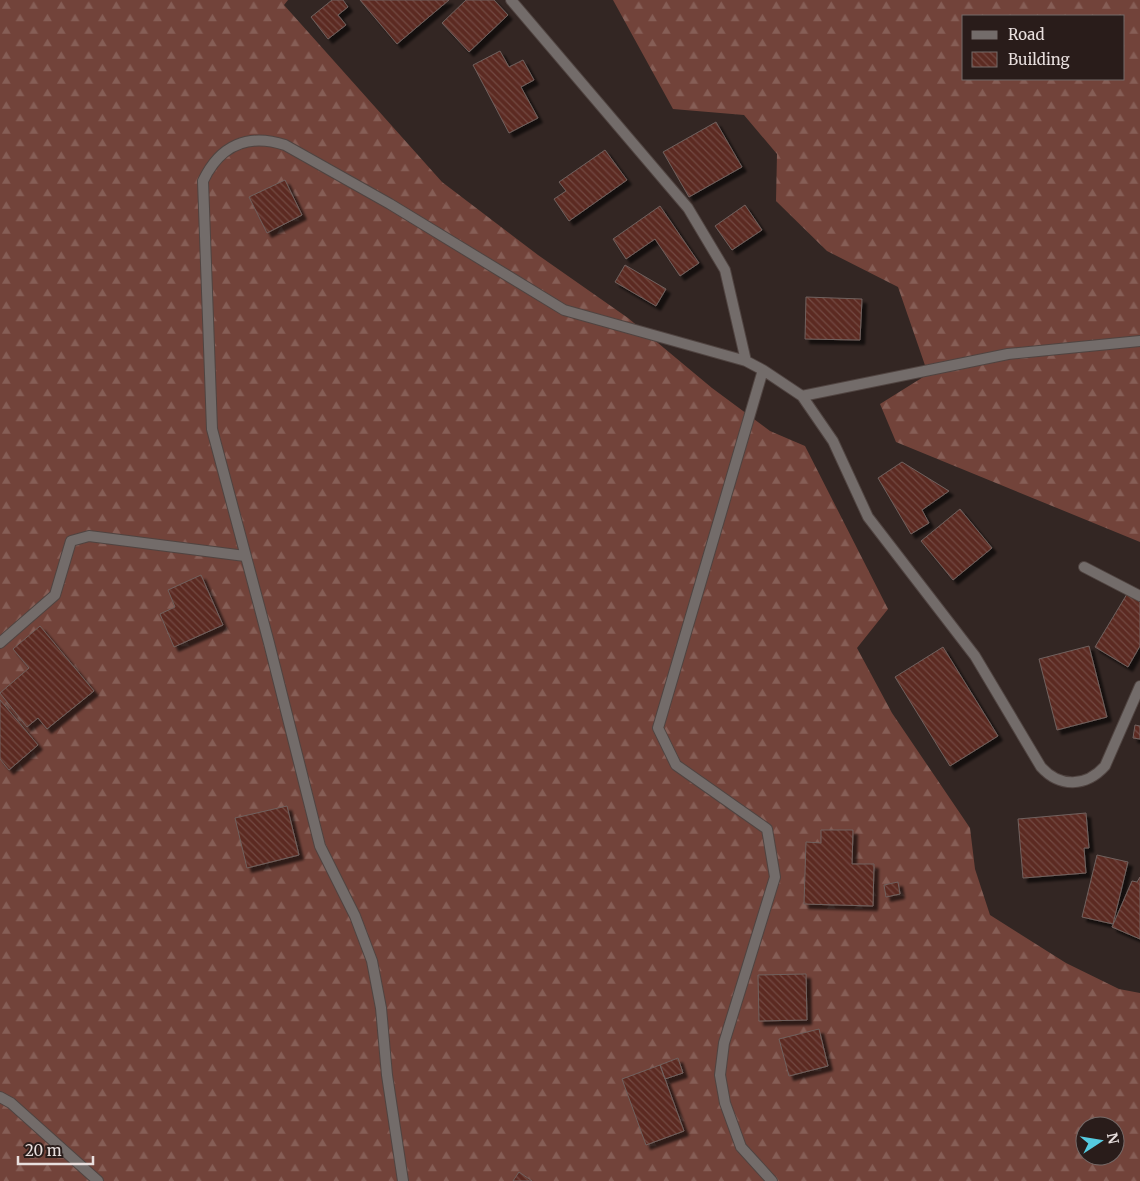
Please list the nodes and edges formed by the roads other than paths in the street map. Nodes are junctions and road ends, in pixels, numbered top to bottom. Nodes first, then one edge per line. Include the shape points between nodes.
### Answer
1 (511, 0) edge
2 (1140, 341) edge
3 (746, 361) junction
4 (763, 370) junction
5 (802, 396) junction
6 (246, 556) junction
7 (1084, 567) dead end
8 (1140, 596) edge
9 (0, 643) edge
10 (1140, 686) edge
11 (0, 1097) edge
12 (98, 1181) edge
13 (403, 1181) edge
14 (772, 1181) edge

1 - 3 street via 688,208 726,270
2 - 5 street via 1008,354
3 - 4 street
3 - 6 street via 564,310 390,204 285,145 272,140 243,142 218,157 203,181 212,429
4 - 5 street
4 - 14 street via 658,728 676,765 767,829 775,877 724,1043 720,1075 725,1103 741,1147
5 - 10 street via 834,441 868,517 975,656 1047,774 1073,783 1099,773 1109,758
6 - 9 street via 89,536 71,541 55,595
6 - 13 street via 320,846 355,916 372,961
7 - 8 street
11 - 12 street via 11,1103

